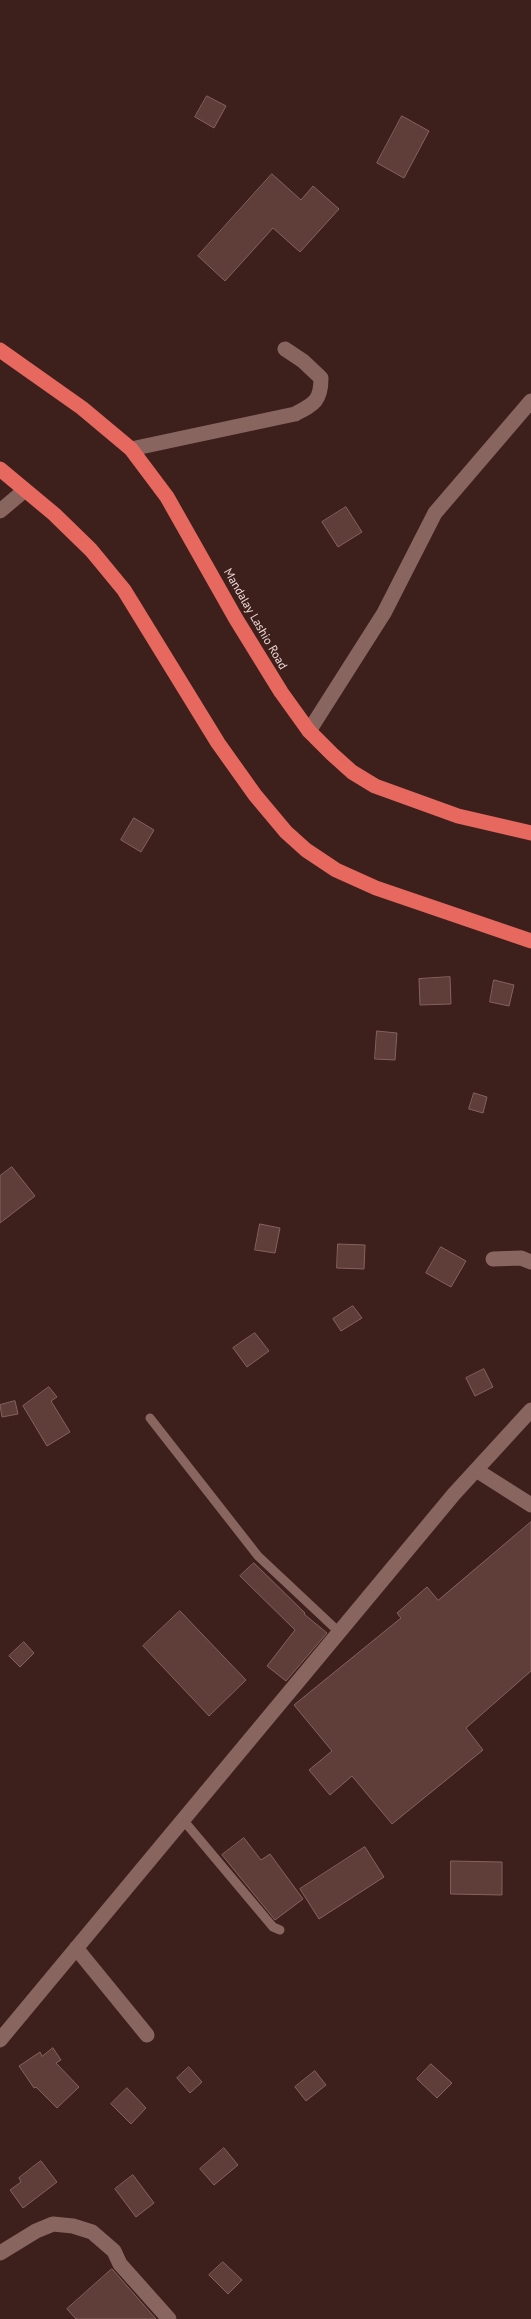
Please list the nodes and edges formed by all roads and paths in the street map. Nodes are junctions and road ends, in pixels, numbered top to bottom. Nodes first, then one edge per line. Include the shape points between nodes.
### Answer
1 (285, 349) dead end
2 (0, 350) edge
3 (531, 401) edge
4 (130, 449) junction
5 (0, 469) edge
6 (25, 490) junction
7 (0, 511) edge
8 (309, 731) junction
9 (531, 833) edge
10 (531, 942) edge
11 (493, 1259) dead end
12 (531, 1262) edge
13 (531, 1410) edge
14 (150, 1418) dead end
15 (476, 1470) junction
16 (531, 1505) edge
17 (339, 1632) junction
18 (184, 1821) junction
19 (280, 1930) dead end
20 (76, 1948) junction
21 (146, 2035) dead end
22 (0, 2040) edge
23 (0, 2253) edge
24 (168, 2319) edge

1 - 4 street via 321,378 321,393 313,404 295,414
2 - 4 highway, Mandalay Lashio Road via 82,408
3 - 8 street via 435,513 384,613
4 - 8 highway, Mandalay Lashio Road via 167,497 280,692
5 - 6 highway
6 - 7 street
6 - 10 highway via 91,550 124,590 218,743 255,795 306,850 336,870 376,888
8 - 9 highway, Mandalay Lashio Road via 352,772 375,786 458,816
11 - 12 street via 521,1258
13 - 15 street
14 - 17 lane via 258,1556
15 - 16 street
15 - 17 street
17 - 18 street
18 - 19 lane via 273,1927
18 - 20 street
20 - 21 street
20 - 22 street
23 - 24 street via 36,2230 53,2224 92,2232 114,2251 120,2264

